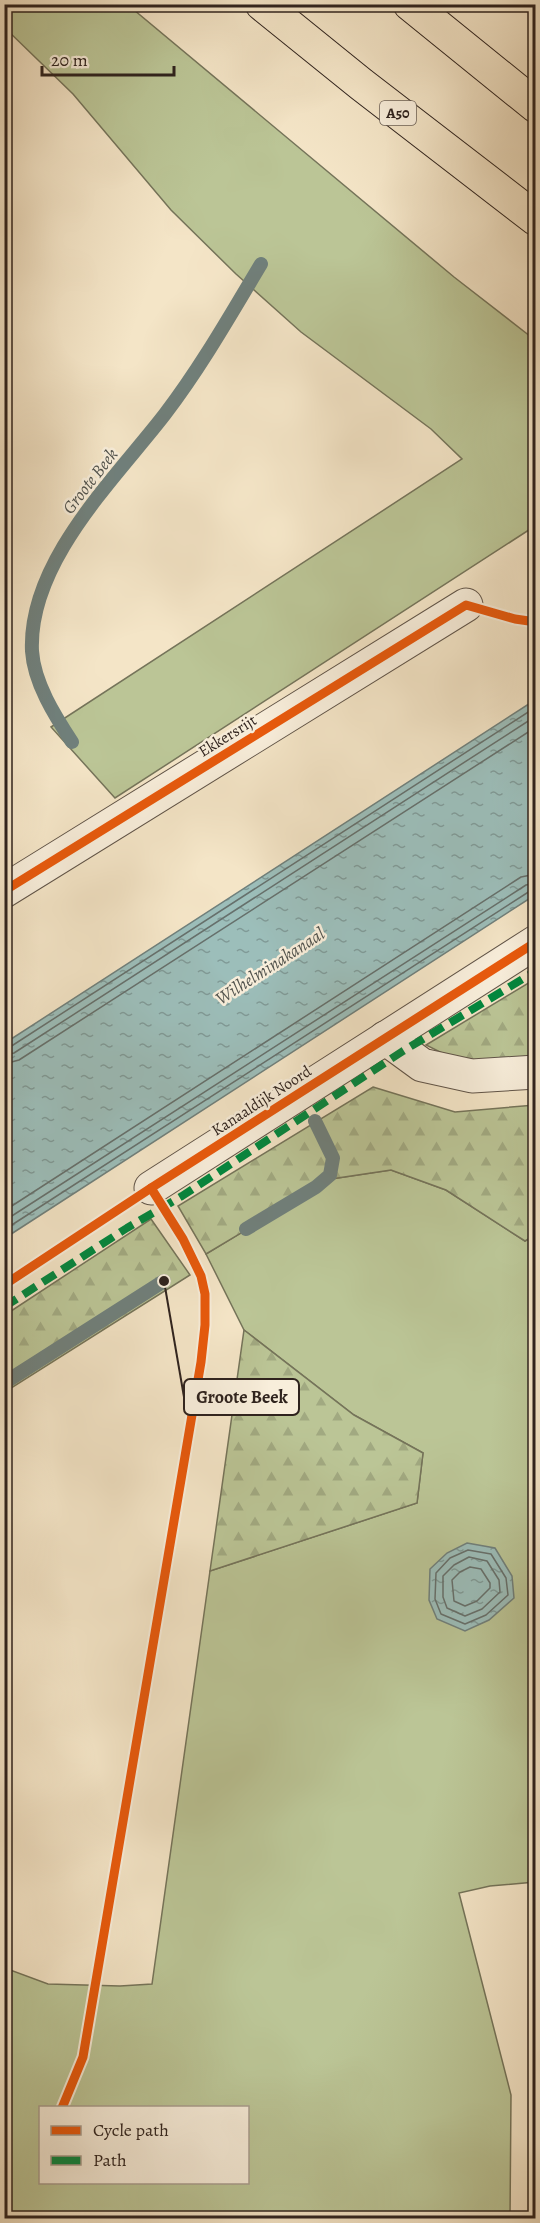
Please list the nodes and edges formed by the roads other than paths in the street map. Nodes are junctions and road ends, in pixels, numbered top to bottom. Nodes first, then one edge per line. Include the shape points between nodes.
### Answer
1 (262, 4) edge
2 (410, 4) edge
3 (536, 106) edge
4 (536, 219) edge
5 (466, 605) dead end
6 (4, 891) edge
7 (536, 942) edge
8 (385, 1038) junction
9 (536, 1072) edge
10 (151, 1188) dead end

1 - 4 highway, A50
2 - 3 highway
5 - 6 street, Ekkersrijt
7 - 8 street, Kanaaldijk Noord
8 - 9 street via 422,1065 472,1076
8 - 10 street, Kanaaldijk Noord

